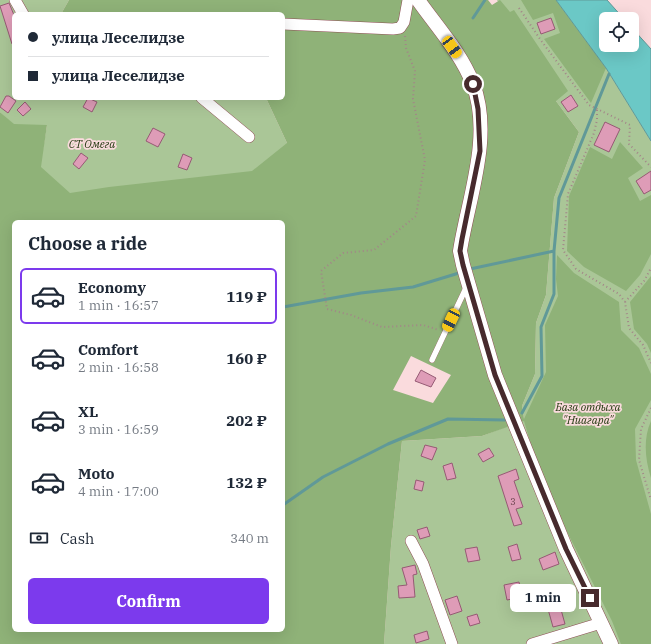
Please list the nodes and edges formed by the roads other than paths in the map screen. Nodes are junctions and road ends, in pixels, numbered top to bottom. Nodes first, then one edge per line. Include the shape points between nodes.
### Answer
1 (15, 0) edge
2 (408, 0) edge
3 (418, 0) edge
4 (22, 12) edge
5 (285, 24) edge
6 (204, 100) edge
7 (249, 137) dead end
8 (468, 284) junction
9 (432, 360) dead end
10 (411, 541) dead end
11 (601, 623) junction
12 (452, 644) edge
13 (532, 644) edge
14 (611, 644) edge

1 - 4 street
2 - 5 street via 404,22 400,28
3 - 8 street via 460,59 473,84 478,109 480,151 460,251
6 - 7 street
8 - 9 lane
8 - 11 street via 495,375 566,549
10 - 12 street via 423,564
11 - 13 street
11 - 14 street

